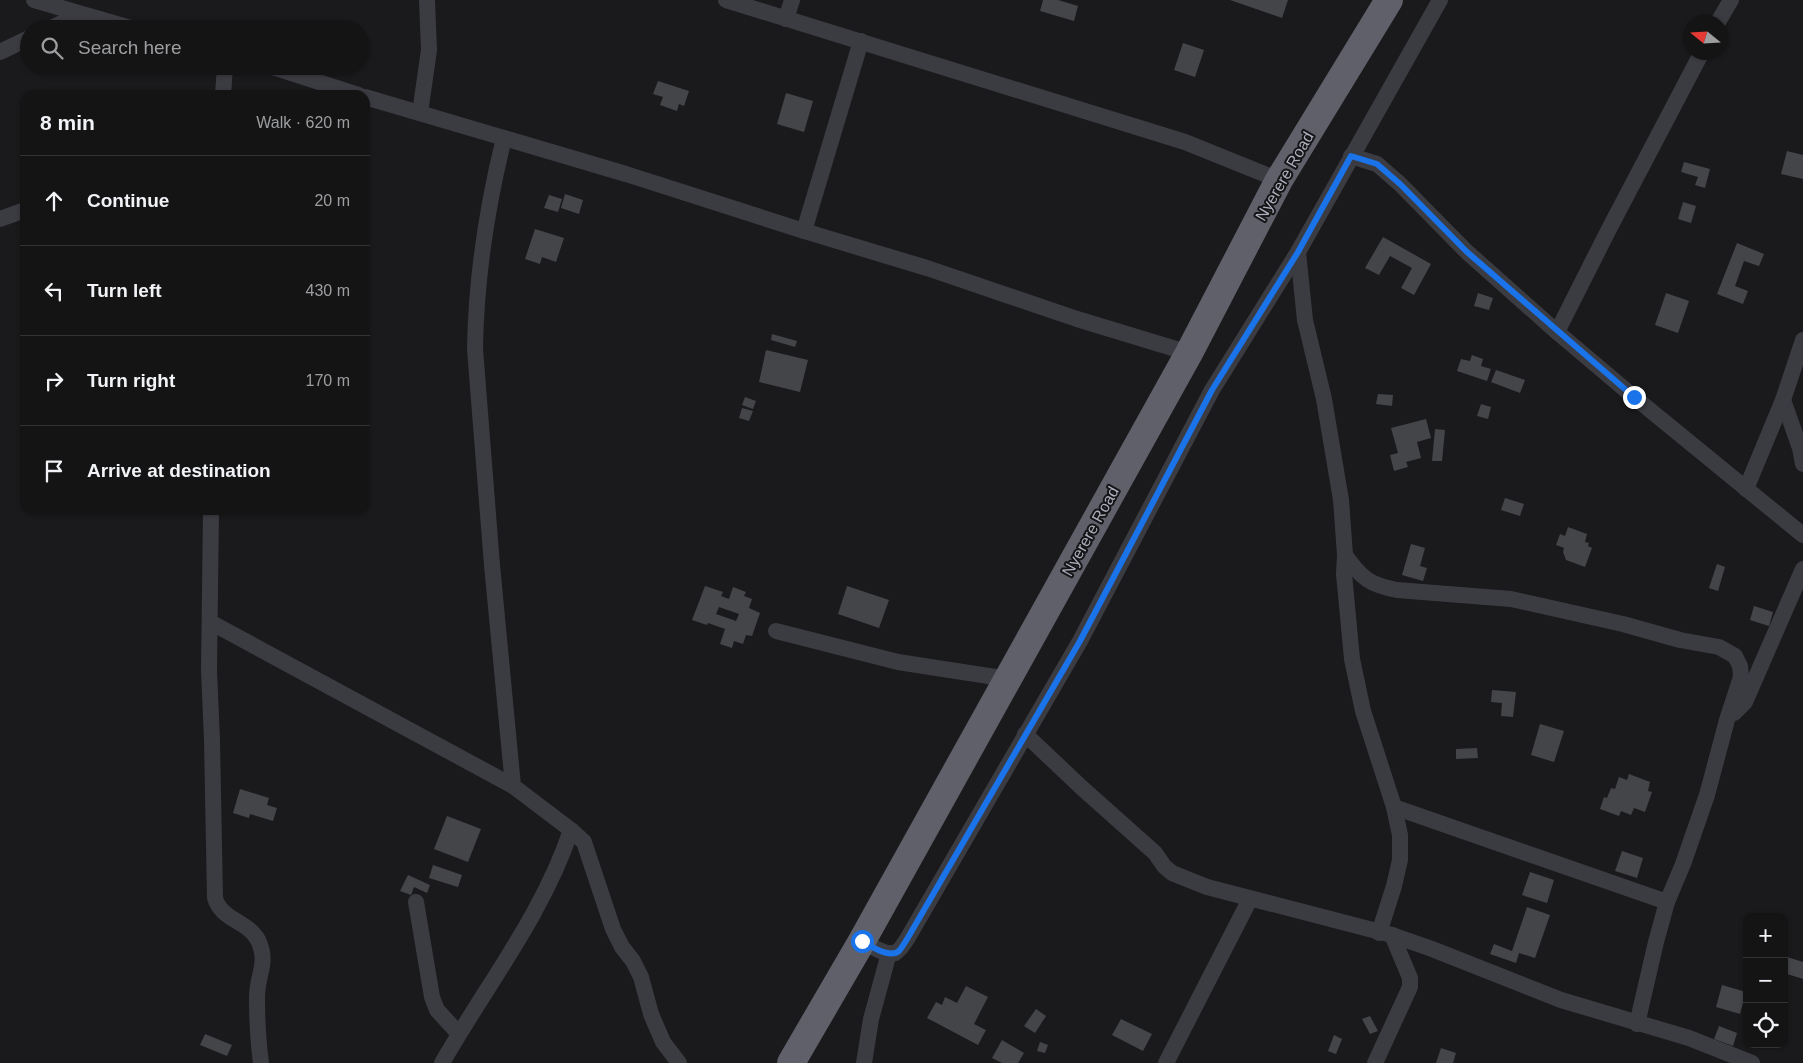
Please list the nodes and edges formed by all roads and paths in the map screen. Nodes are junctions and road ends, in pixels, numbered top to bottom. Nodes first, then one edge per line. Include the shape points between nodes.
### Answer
1 (34, 0) edge
2 (427, 0) edge
3 (726, 0) edge
4 (792, 0) edge
5 (1389, 0) edge
6 (1440, 0) edge
7 (1731, 0) edge
8 (81, 14) junction
9 (1722, 15) edge
10 (786, 19) junction
11 (68, 20) edge
12 (102, 20) edge
13 (861, 41) junction
14 (20, 42) edge
15 (0, 52) edge
16 (1698, 60) edge
17 (224, 75) edge
18 (297, 75) edge
19 (223, 90) edge
20 (343, 90) edge
21 (370, 99) edge
22 (420, 114) junction
23 (504, 138) junction
24 (1351, 156) junction
25 (1279, 180) junction
26 (20, 212) edge
27 (0, 219) edge
28 (804, 232) junction
29 (1298, 252) junction
30 (1557, 332) junction
31 (1803, 340) edge
32 (1189, 353) junction
33 (1783, 400) junction
34 (1803, 464) edge
35 (1746, 489) junction
36 (211, 515) edge
37 (1803, 535) edge
38 (1345, 555) junction
39 (1803, 569) edge
40 (210, 622) junction
41 (776, 631) dead end
42 (1008, 679) junction
43 (1727, 720) junction
44 (1025, 734) junction
45 (513, 786) junction
46 (1394, 808) junction
47 (571, 830) junction
48 (1250, 899) junction
49 (416, 902) dead end
50 (1667, 902) junction
51 (1385, 934) junction
52 (862, 941) junction
53 (889, 953) junction
54 (1638, 1024) junction
55 (459, 1034) junction
56 (261, 1063) edge
57 (442, 1063) edge
58 (679, 1063) edge
59 (791, 1063) edge
60 (864, 1063) edge
61 (1166, 1063) edge
62 (1375, 1063) edge
63 (1752, 1063) edge

1 - 8 street
2 - 22 street via 429,50
3 - 10 street
4 - 10 street
5 - 25 highway, Nyerere Road
6 - 24 street
7 - 9 street
8 - 11 street
8 - 12 street
10 - 13 street
13 - 25 street via 1185,142
13 - 28 street
14 - 15 street
16 - 30 street
17 - 19 street
18 - 20 street
21 - 22 street
22 - 23 street
23 - 28 street
23 - 45 street via 480,268 475,349
24 - 29 street
24 - 30 street via 1377,164 1467,252
25 - 32 highway, Nyerere Road
26 - 27 street
28 - 32 street via 927,268
29 - 38 street via 1305,320 1324,400
29 - 44 street via 1212,390 1080,641
30 - 35 street
31 - 33 street
32 - 42 highway, Nyerere Road
33 - 34 street
33 - 35 street
35 - 37 street
36 - 40 street
38 - 43 street via 1364,579 1381,587 1511,599 1719,647 1735,656 1740,666 1741,677
38 - 46 street via 1352,659 1363,711
39 - 43 street via 1745,702
40 - 45 street
40 - 56 street via 215,898 222,911 254,934 264,958 257,995
41 - 42 street via 898,662
42 - 52 highway, Nyerere Road
43 - 50 street via 1706,795
44 - 48 street via 1155,853 1172,873
44 - 53 street via 910,934 897,952
45 - 47 street
46 - 50 street
46 - 51 street via 1400,835 1400,860
47 - 55 street via 562,859 532,916
47 - 58 street via 584,842 613,929 641,977 663,1042
48 - 51 street
48 - 61 street
49 - 55 street via 432,997 437,1010
50 - 54 street
51 - 54 street via 1561,1000
51 - 62 street via 1410,978 1410,987
52 - 53 street
52 - 59 highway, Nyerere Road
53 - 60 street via 871,1018
54 - 63 street via 1689,1038
55 - 57 street

